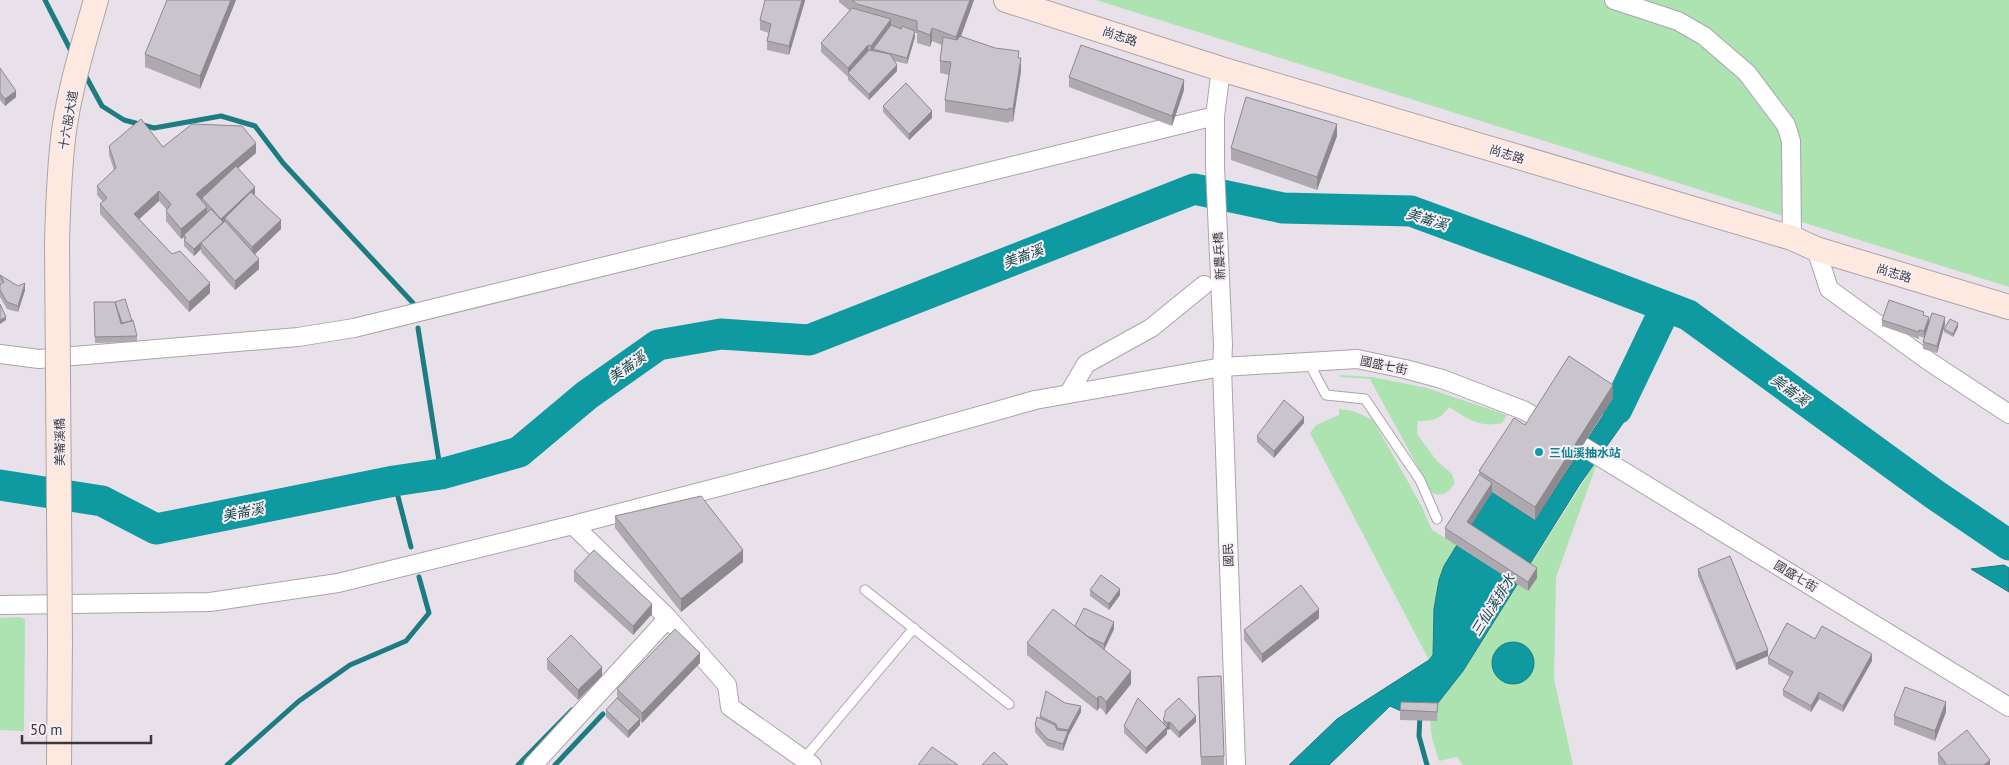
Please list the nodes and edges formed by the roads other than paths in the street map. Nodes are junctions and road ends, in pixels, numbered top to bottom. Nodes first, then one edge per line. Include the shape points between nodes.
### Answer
1 (96, 0) edge
2 (1006, 0) edge
3 (1614, 0) edge
4 (1222, 69) junction
5 (1215, 116) junction
6 (1792, 238) junction
7 (57, 243) joint
8 (1816, 249) junction
9 (1204, 285) dead end
10 (2009, 307) edge
11 (1223, 345) joint
12 (0, 354) edge
13 (1308, 360) junction
14 (1222, 367) junction
15 (1069, 393) junction
16 (2009, 414) edge
17 (1537, 418) edge
18 (1582, 446) edge
19 (1437, 519) dead end
20 (573, 525) junction
21 (865, 590) dead end
22 (0, 605) edge
23 (668, 618) junction
24 (914, 628) junction
25 (1009, 704) dead end
26 (2009, 707) edge
27 (808, 762) edge
28 (59, 765) edge
29 (533, 765) edge
30 (1236, 765) edge

1 - 7 street, 十六股大道 via 64,130
2 - 4 street, 尚志路
3 - 6 street via 1678,21 1704,36 1747,73 1786,125 1791,141
4 - 5 street, 新農兵橋
4 - 6 street, 尚志路
5 - 11 street, 新農兵橋
5 - 12 street via 354,328 298,337 39,359
6 - 8 street, 尚志路
7 - 28 street, 美崙溪橋, bridge
8 - 10 street, 尚志路
8 - 16 street via 1829,289
9 - 15 street via 1151,328 1086,364
11 - 14 street, 國民
13 - 14 street, 國盛七街
13 - 17 street, 國盛七街 via 1357,359 1405,369 1523,410
13 - 19 lane via 1326,395 1365,399 1420,480
14 - 15 street, 國盛七街
14 - 30 street, 國民
15 - 20 street, 國盛七街
18 - 26 street, 國盛七街
20 - 22 street, 國盛七街 via 338,583 210,602
20 - 23 street
21 - 24 lane
23 - 27 street via 727,685 730,706
23 - 29 street
24 - 25 lane
24 - 27 lane

